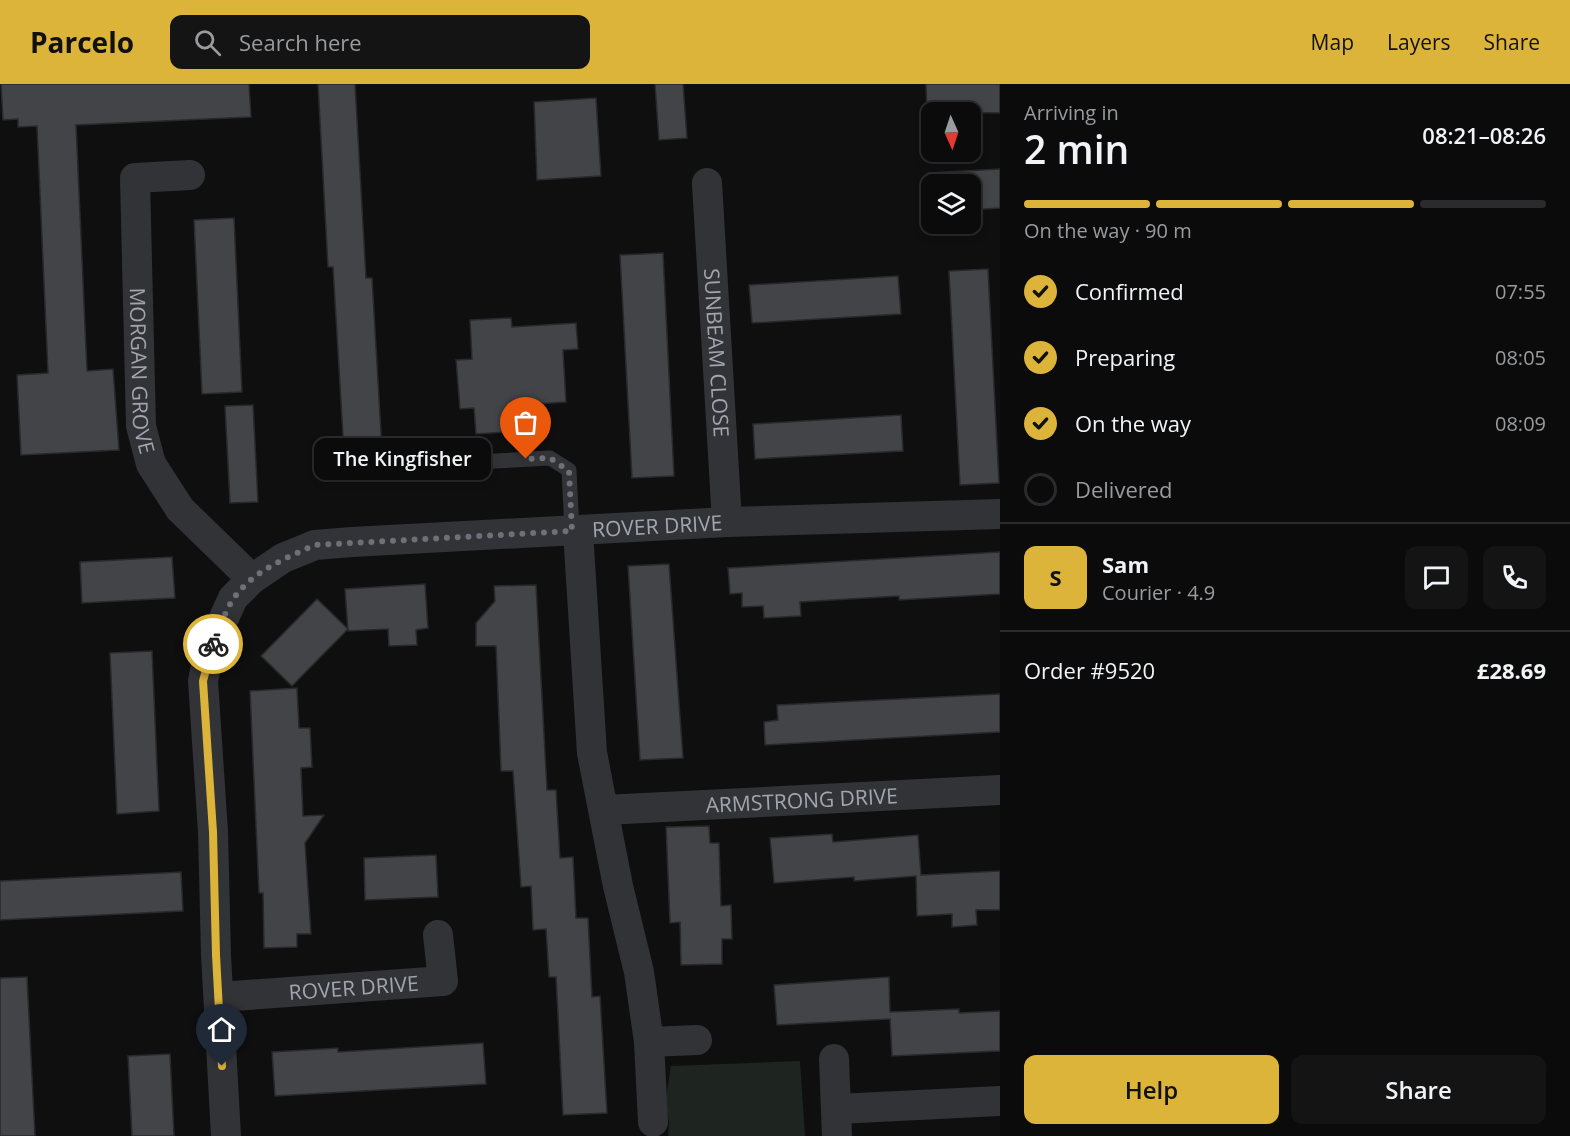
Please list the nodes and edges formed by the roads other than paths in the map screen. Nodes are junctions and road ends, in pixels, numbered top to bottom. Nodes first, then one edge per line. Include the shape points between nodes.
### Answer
1 (190, 175) dead end
2 (707, 183) dead end
3 (457, 463) dead end
4 (1000, 513) edge
5 (727, 522) junction
6 (575, 531) junction
7 (252, 579) junction
8 (1000, 789) edge
9 (604, 810) junction
10 (438, 935) dead end
11 (219, 997) junction
12 (697, 1040) dead end
13 (650, 1042) junction
14 (834, 1059) dead end
15 (1000, 1101) edge
16 (653, 1122) dead end
17 (837, 1123) edge
18 (226, 1136) edge

1 - 7 street, MORGAN GROVE via 135,178 141,426 151,464 180,510
2 - 5 street, SUNBEAM CLOSE
3 - 6 lane via 550,458 569,471
4 - 5 street, ROVER DRIVE
5 - 6 street, ROVER DRIVE
6 - 7 street, ROVER DRIVE via 315,545 283,558
6 - 9 street via 592,753
7 - 11 street, ROVER DRIVE via 233,598 209,651 203,681
8 - 9 street, ARMSTRONG DRIVE
9 - 13 street
10 - 11 street, ROVER DRIVE via 443,981
11 - 18 street, ROVER DRIVE
12 - 13 street
13 - 16 street
14 - 17 street
15 - 17 street

